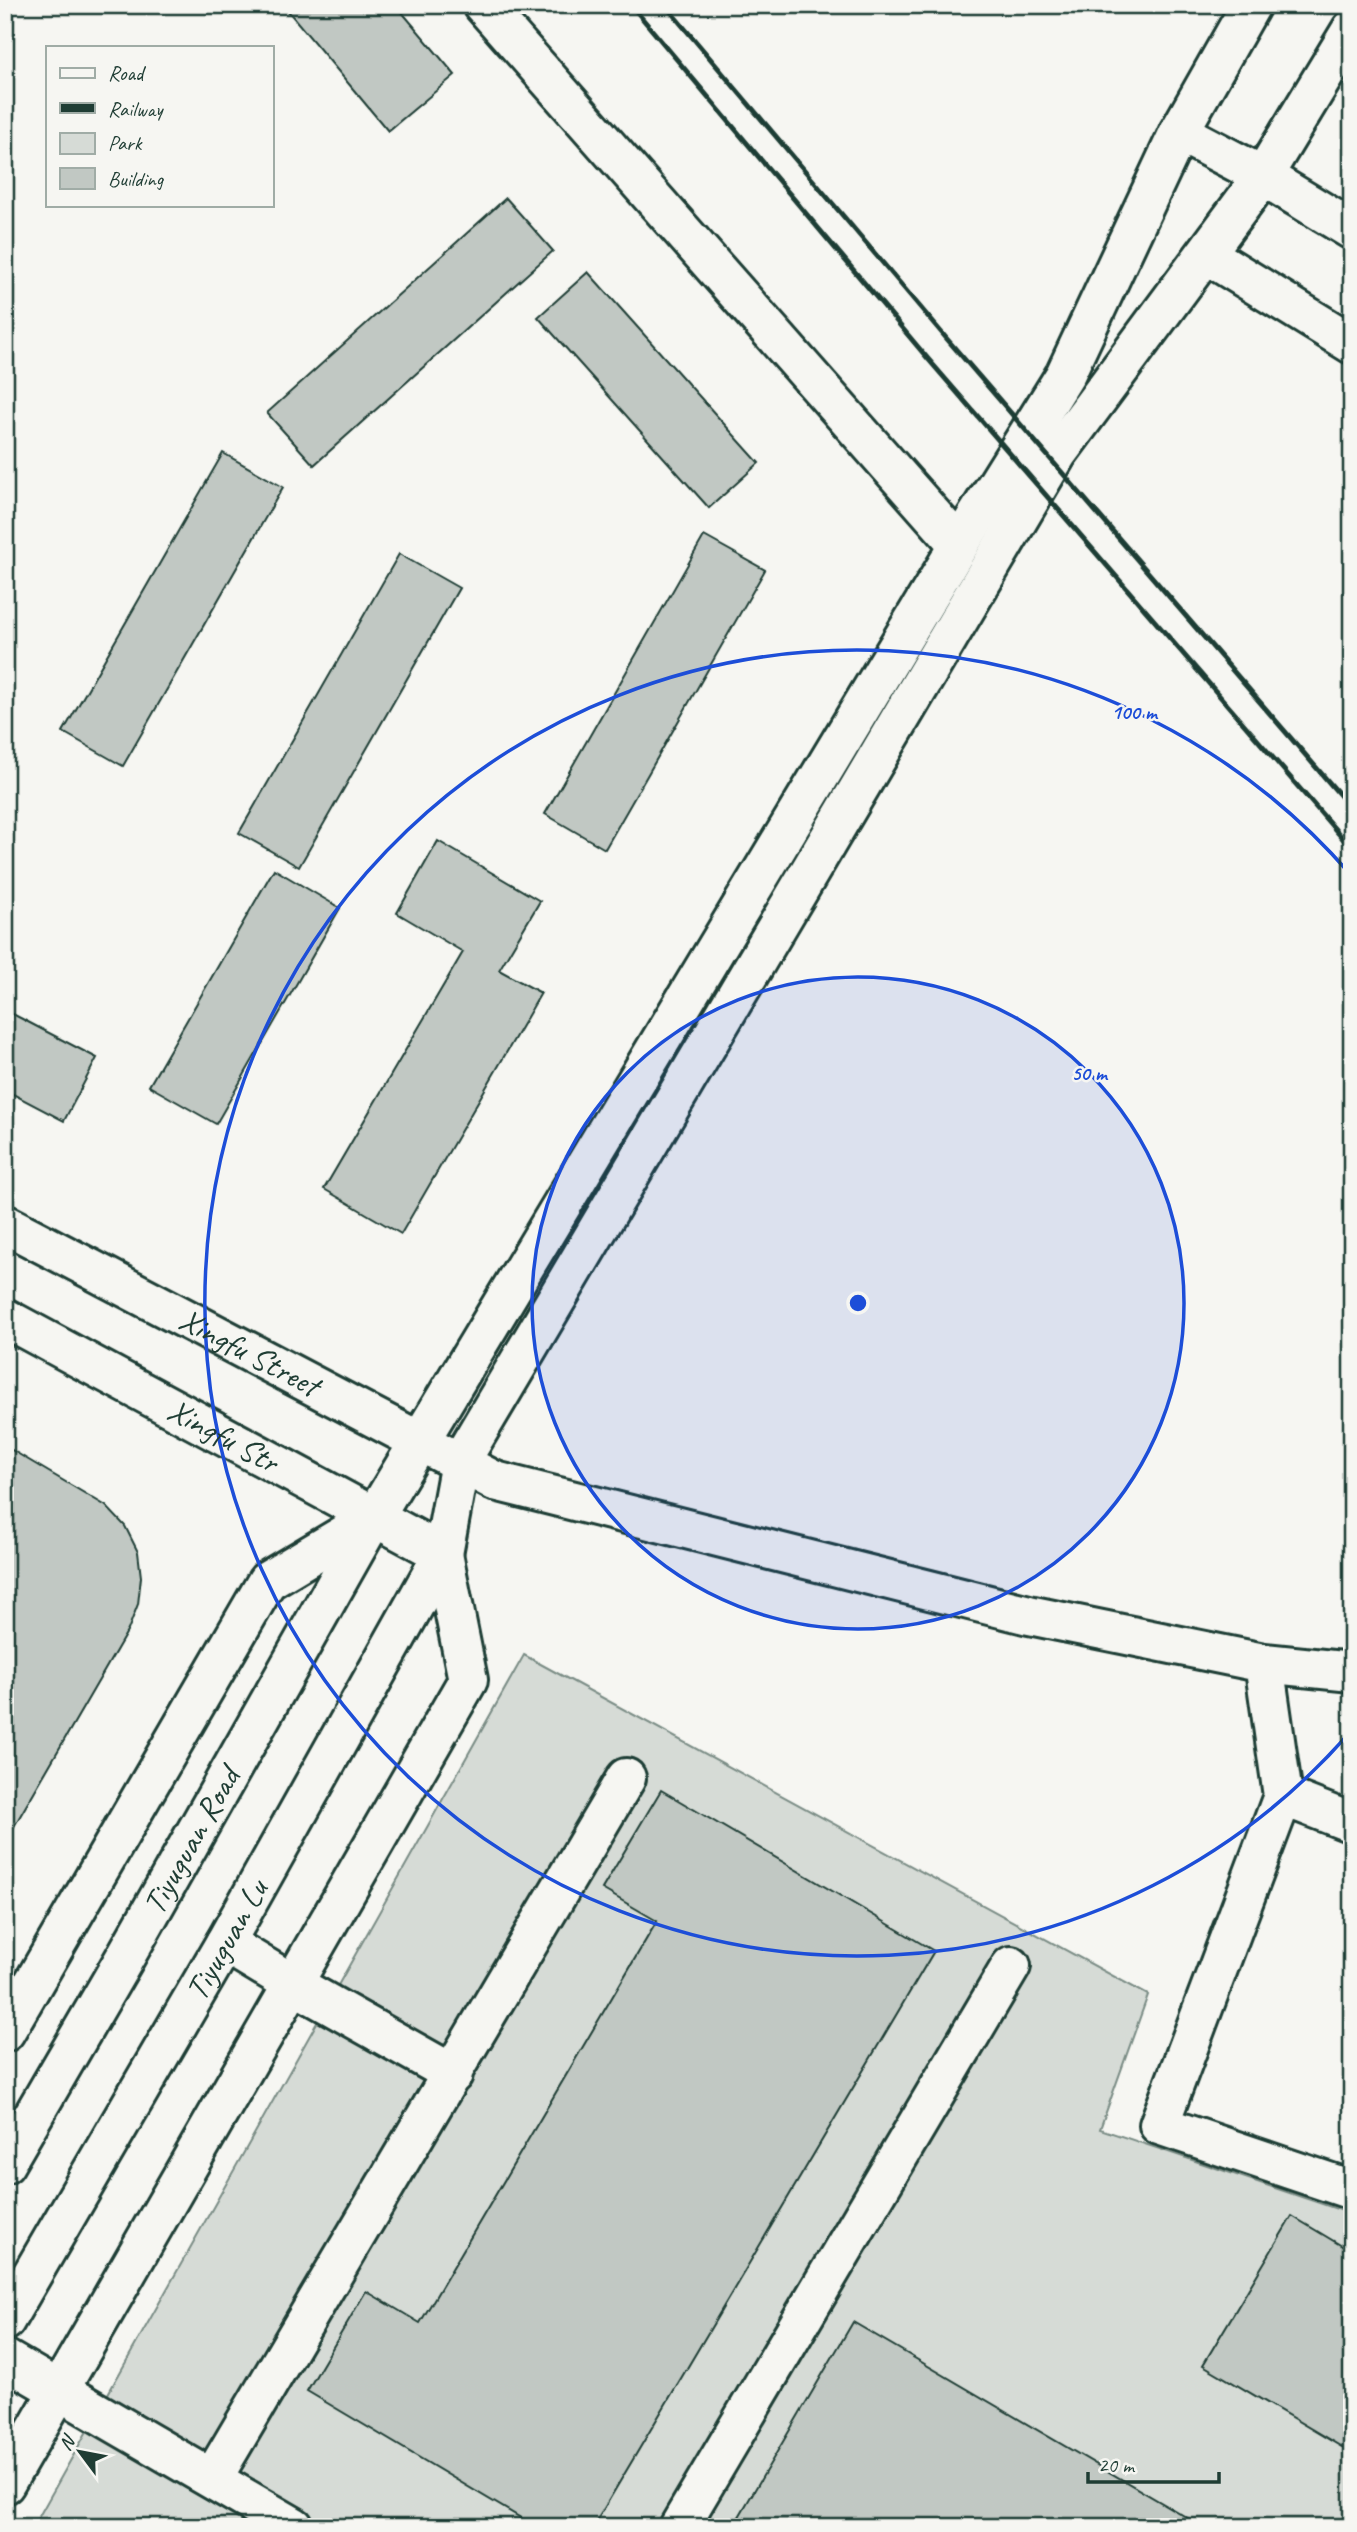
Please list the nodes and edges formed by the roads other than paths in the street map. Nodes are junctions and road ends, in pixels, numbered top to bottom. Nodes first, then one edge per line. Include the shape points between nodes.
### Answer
1 (483, 5) edge
2 (1251, 5) edge
3 (1352, 29) edge
4 (1179, 132) junction
5 (1263, 176) junction
6 (1352, 230) edge
7 (1206, 254) junction
8 (1352, 344) edge
9 (959, 545) junction
10 (5, 1224) edge
11 (5, 1318) edge
12 (420, 1442) junction
13 (460, 1462) junction
14 (374, 1517) junction
15 (443, 1554) junction
16 (1264, 1663) junction
17 (1352, 1672) edge
18 (626, 1778) dead end
19 (1283, 1796) junction
20 (1352, 1823) edge
21 (225, 1943) junction
22 (1012, 1966) dead end
23 (293, 1984) junction
24 (5, 2032) edge
25 (453, 2074) junction
26 (5, 2164) edge
27 (1352, 2190) edge
28 (5, 2321) edge
29 (5, 2359) edge
30 (58, 2391) junction
31 (212, 2479) junction
32 (5, 2484) edge
33 (295, 2527) edge
34 (679, 2527) edge

1 - 9 main road
2 - 4 main road, Tiyuguan Road
3 - 5 main road
4 - 5 main road
4 - 9 main road, Tiyuguan Road via 1065,375
5 - 6 main road
5 - 7 main road
7 - 8 main road
7 - 13 main road via 1057,454
9 - 12 main road, Tiyuguan Road
10 - 12 main road, Xingfu Street
11 - 14 main road, Xingfu Str
12 - 13 main road, Xingfu Street
12 - 14 main road, Tiyuguan Road
13 - 15 main road
13 - 16 main road, Xingfu Street via 495,1481 1029,1615
14 - 15 main road, Xingfu Str
14 - 24 main road via 267,1581
14 - 26 main road, Tiyuguan Road
15 - 21 main road, Tiyuguan Lu
15 - 23 main road via 468,1680
16 - 17 main road, Xingfu Street
16 - 19 main road
18 - 25 main road
19 - 20 main road
19 - 27 main road via 1159,2125
21 - 23 main road
21 - 28 main road, Tiyuguan Lu
22 - 34 main road
23 - 25 main road
23 - 30 main road
25 - 31 main road
29 - 30 main road
30 - 31 main road
30 - 32 main road
31 - 33 main road

